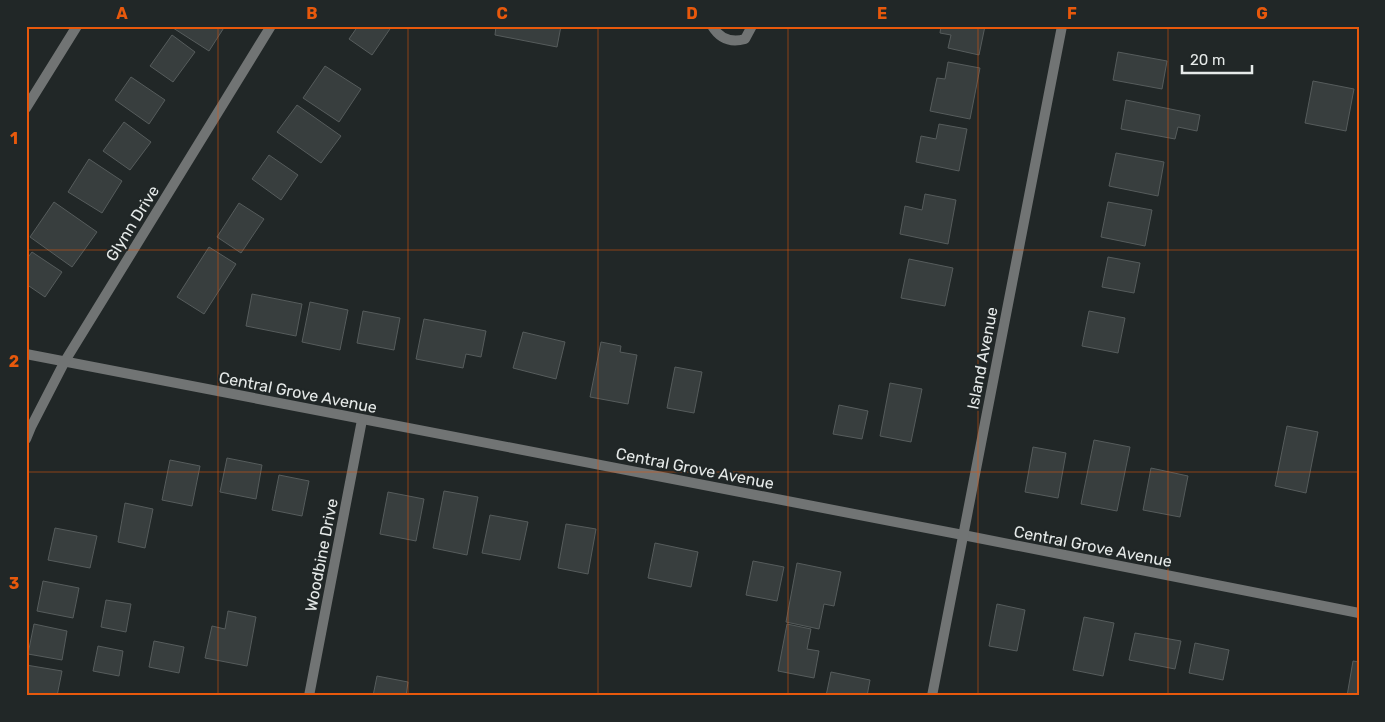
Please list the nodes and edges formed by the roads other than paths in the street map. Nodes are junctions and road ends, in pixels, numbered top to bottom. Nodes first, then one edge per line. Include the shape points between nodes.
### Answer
1 (77, 26) edge
2 (271, 26) edge
3 (712, 26) edge
4 (752, 26) edge
5 (1062, 26) edge
6 (26, 108) edge
7 (26, 354) edge
8 (65, 361) junction
9 (362, 420) junction
10 (26, 439) edge
11 (963, 535) junction
12 (1359, 613) edge
13 (309, 696) edge
14 (932, 696) edge

1 - 6 street
2 - 8 street, Glynn Drive
3 - 4 street via 724,38 737,41 745,39
5 - 11 street, Island Avenue
7 - 8 street, Central Grove Avenue
8 - 9 street, Central Grove Avenue
8 - 10 street, Glynn Drive
9 - 11 street, Central Grove Avenue
9 - 13 street, Woodbine Drive
11 - 12 street, Central Grove Avenue
11 - 14 street, Island Avenue

